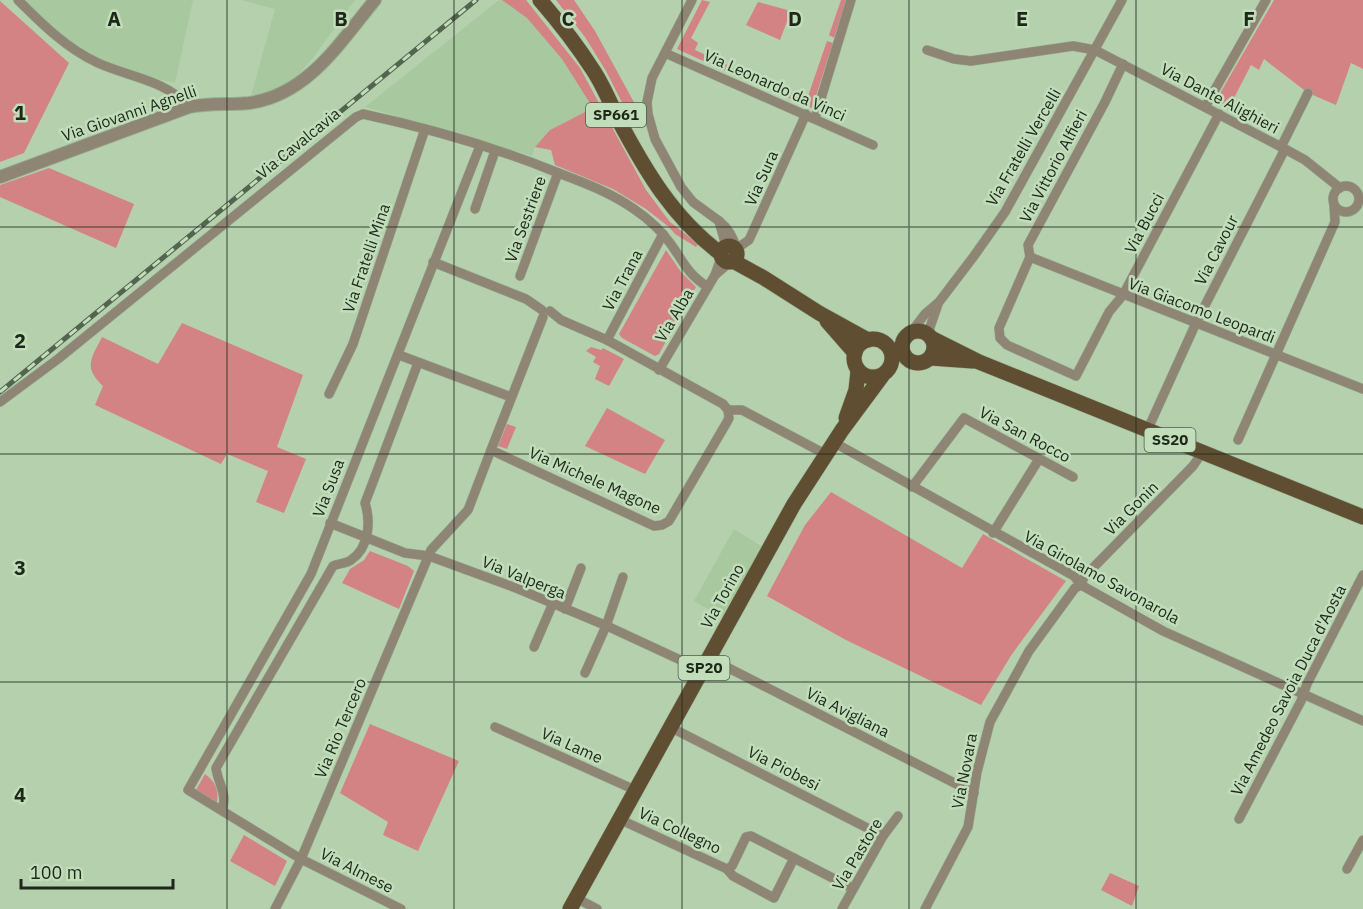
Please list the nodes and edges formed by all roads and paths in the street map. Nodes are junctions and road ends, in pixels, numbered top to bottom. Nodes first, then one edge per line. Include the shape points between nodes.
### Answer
1 (18, 0) edge
2 (375, 0) edge
3 (540, 0) edge
4 (692, 0) edge
5 (851, 0) edge
6 (1122, 0) edge
7 (1266, 0) edge
8 (927, 50) dead end
9 (1095, 50) junction
10 (665, 53) junction
11 (1123, 64) junction
12 (1308, 93) dead end
13 (1205, 106) junction
14 (189, 107) junction
15 (1219, 114) junction
16 (811, 116) junction
17 (425, 129) junction
18 (873, 145) dead end
19 (480, 146) junction
20 (1283, 148) junction
21 (495, 151) junction
22 (558, 173) junction
23 (0, 177) edge
24 (1336, 196) junction
25 (1358, 204) edge
26 (475, 209) dead end
27 (1335, 222) junction
28 (663, 234) junction
29 (729, 255) junction
30 (1030, 257) junction
31 (434, 262) junction
32 (520, 276) dead end
33 (708, 287) junction
34 (1123, 295) junction
35 (939, 302) junction
36 (819, 313) junction
37 (546, 314) junction
38 (1196, 323) junction
39 (908, 335) junction
40 (931, 336) junction
41 (607, 340) junction
42 (868, 340) junction
43 (886, 344) junction
44 (855, 353) junction
45 (399, 355) junction
46 (1277, 356) junction
47 (931, 358) junction
48 (911, 362) junction
49 (979, 362) junction
50 (418, 363) junction
51 (659, 370) junction
52 (858, 371) junction
53 (886, 371) junction
54 (1076, 376) joint
55 (1363, 389) edge
56 (329, 394) dead end
57 (511, 397) junction
58 (0, 402) edge
59 (728, 410) junction
60 (1147, 431) junction
61 (1238, 440) dead end
62 (835, 443) junction
63 (491, 450) junction
64 (1202, 453) junction
65 (1039, 459) junction
66 (1073, 477) dead end
67 (912, 487) junction
68 (1363, 516) edge
69 (330, 523) junction
70 (993, 533) junction
71 (366, 537) junction
72 (429, 556) junction
73 (581, 568) dead end
74 (1363, 575) edge
75 (623, 577) dead end
76 (1081, 585) junction
77 (553, 603) junction
78 (565, 609) junction
79 (606, 626) junction
80 (534, 647) dead end
81 (706, 664) junction
82 (585, 673) dead end
83 (1303, 694) junction
84 (1363, 721) edge
85 (495, 727) dead end
86 (670, 727) junction
87 (635, 790) junction
88 (974, 793) junction
89 (222, 810) junction
90 (898, 816) dead end
91 (620, 819) junction
92 (1239, 819) dead end
93 (883, 836) junction
94 (1363, 840) edge
95 (794, 858) junction
96 (301, 859) junction
97 (728, 868) junction
98 (1347, 869) dead end
99 (852, 888) junction
100 (774, 898) junction
101 (573, 904) edge
102 (275, 909) edge
103 (400, 909) edge
104 (597, 909) edge
105 (769, 909) edge
106 (842, 909) edge
107 (925, 909) edge

1 - 14 street via 71,48 166,89
2 - 14 street, Via Giovanni Agnelli via 317,68 280,95
3 - 29 main road, SP661 via 593,70 656,186 679,216
4 - 10 street
5 - 16 street, Via Sura
6 - 9 street, Via Fratelli Vercelli
7 - 13 street
8 - 9 street via 954,60 971,61 1073,46
9 - 11 street, Via Dante Alighieri
9 - 35 street, Via Fratelli Vercelli via 1005,212
10 - 16 street, Via Leonardo da Vinci
10 - 29 street via 647,102 652,130 663,158 687,195 719,221
11 - 13 street, Via Dante Alighieri
11 - 30 street, Via Vittorio Alfieri via 1028,245
12 - 20 street, Via Cavour
13 - 15 street, Via Dante Alighieri
14 - 23 street, Via Giovanni Agnelli
15 - 20 street, Via Dante Alighieri
15 - 34 street, Via Bucci
16 - 18 street, Via Leonardo da Vinci
16 - 29 street, Via Sura via 752,235
17 - 19 street, Via Cavalcavia
17 - 56 street, Via Fratelli Mina via 353,344
17 - 58 street, Via Cavalcavia via 363,114 356,117
19 - 21 street, Via Cavalcavia
19 - 31 street, Via Susa
20 - 24 street, Via Dante Alighieri via 1326,178
20 - 38 street, Via Cavour
21 - 22 street, Via Cavalcavia
21 - 26 street
22 - 28 street, Via Cavalcavia via 598,188 633,208
22 - 32 street, Via Sestriere
24 - 25 street via 1341,212
24 - 25 street via 1349,186
24 - 27 street
25 - 27 street
27 - 46 street
28 - 33 street, Via Cavalcavia via 693,277
28 - 41 street, Via Trana
29 - 33 street, Via Alba
29 - 36 main road, SP661
30 - 34 street, Via Giacomo Leopardi
30 - 54 street, Via Vittorio Alfieri via 999,328 1000,338 1006,345
31 - 37 street via 526,299
31 - 45 street, Via Susa
33 - 51 street, Via Alba
34 - 38 street, Via Giacomo Leopardi
34 - 54 street, Via Bucci via 1109,312
35 - 39 street, Via Fratelli Vercelli
35 - 40 street, Via Fratelli Vercelli
36 - 42 main road
36 - 44 main road
37 - 41 street
37 - 57 street
38 - 46 street, Via Giacomo Leopardi
38 - 60 street, Via Cavour
39 - 40 main road via 918,330
39 - 43 main road
39 - 48 main road via 902,349
40 - 47 main road via 935,349
40 - 49 main road, SS20
41 - 51 street
42 - 43 main road
42 - 44 main road
43 - 53 main road via 892,354
44 - 52 main road
45 - 50 street
45 - 69 street, Via Susa
46 - 55 street, Via Giacomo Leopardi
46 - 61 street
47 - 48 main road
47 - 49 main road, SS20
48 - 53 main road
49 - 60 main road, SS20
50 - 57 street
50 - 71 street via 365,503 370,524
51 - 59 street
52 - 53 main road via 869,377
52 - 62 main road, Via Torino via 856,390
53 - 62 main road, Via Torino
57 - 63 street
59 - 62 street via 742,410
59 - 63 street, Via Michele Magone via 727,422 669,521 662,525 654,525
60 - 64 main road, SS20
62 - 67 street, Via Girolamo Savonarola
62 - 81 main road, Via Torino / SP20 via 794,504
63 - 72 street via 468,510
64 - 68 main road, SS20
64 - 76 street, Via Gonin via 1084,577
65 - 66 street, Via San Rocco
65 - 67 street, Via San Rocco via 964,418
65 - 70 street
67 - 70 street, Via Girolamo Savonarola
69 - 71 street, Via Valperga
69 - 89 street, Via Susa via 311,574 188,790
70 - 76 street, Via Girolamo Savonarola via 1074,576
71 - 72 street, Via Valperga via 405,553
71 - 89 street via 351,560 333,566 216,768 224,792
72 - 77 street, Via Valperga
72 - 96 street, Via Rio Tercero
73 - 78 street
74 - 83 street, Via Amedeo Savoia Duca d'Aosta
75 - 79 street
76 - 83 street, Via Girolamo Savonarola via 1163,631
76 - 88 street, Via Novara via 1029,651 1004,693 990,722
77 - 78 street, Via Valperga
77 - 80 street
78 - 79 street, Via Valperga
79 - 81 street, Via Valperga
79 - 82 street
81 - 86 main road, Via Torino / SP20
81 - 88 street, Via Avigliana
83 - 84 street, Via Girolamo Savonarola
83 - 92 street, Via Amedeo Savoia Duca d'Aosta
85 - 87 street, Via Lame
86 - 87 main road, Via Torino / SP20
86 - 93 street, Via Piobesi
87 - 91 main road, Via Torino / SP20
88 - 107 street, Via Novara via 968,826
89 - 96 street, Via Susa
90 - 93 street, Via Pastore
91 - 97 street, Via Collegno
91 - 101 main road, Via Torino / SP20
93 - 99 street, Via Pastore
94 - 98 street
95 - 97 street via 751,836 746,837
95 - 99 street
95 - 100 street
96 - 102 street, Via Rio Tercero
96 - 103 street, Via Almese
97 - 100 street, Via Collegno via 733,876
99 - 106 street, Via Pastore
100 - 105 street
101 - 104 street

